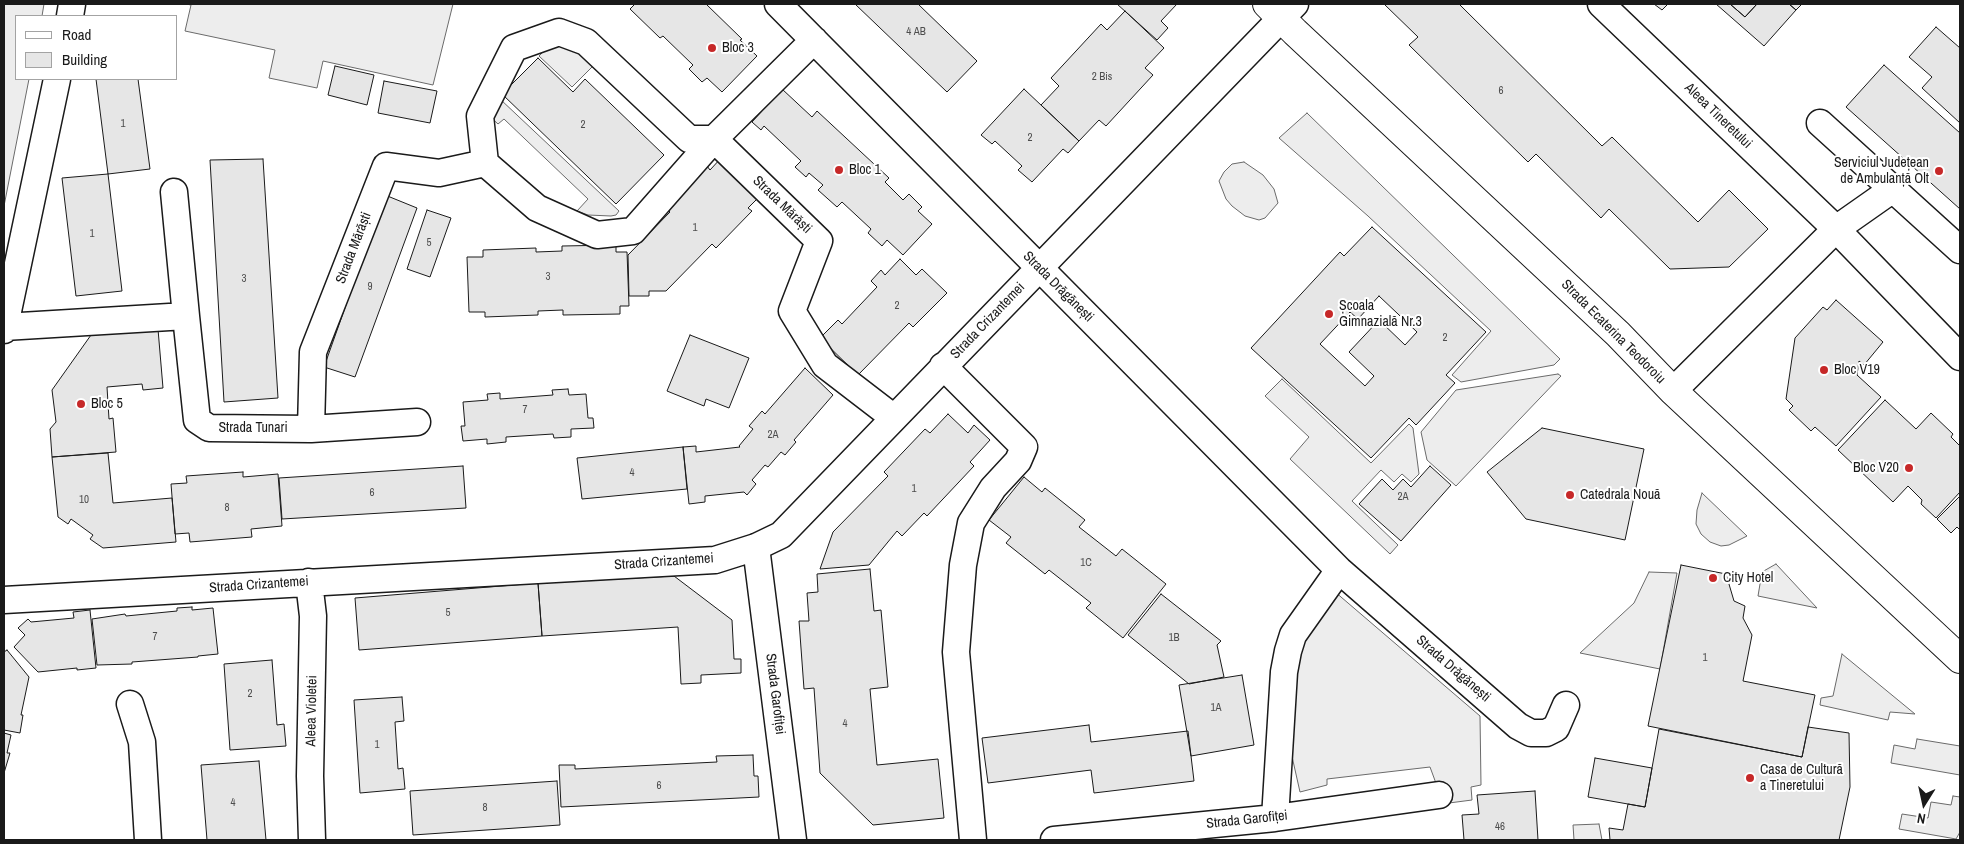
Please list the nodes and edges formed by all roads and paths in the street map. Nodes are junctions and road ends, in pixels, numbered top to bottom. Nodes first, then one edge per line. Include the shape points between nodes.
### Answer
1 (778, 4) edge
2 (1601, 4) edge
3 (1281, 9) edge
4 (814, 40) junction
5 (57, 80) edge
6 (1820, 123) dead end
7 (714, 139) junction
8 (486, 163) junction
9 (1893, 189) junction
10 (174, 192) dead end
11 (1836, 229) junction
12 (1960, 250) edge
13 (1039, 268) junction
14 (186, 316) junction
15 (4, 328) edge
16 (1960, 357) edge
17 (943, 366) junction
18 (1673, 391) junction
19 (894, 418) junction
20 (417, 422) dead end
21 (311, 428) junction
22 (756, 547) junction
23 (1339, 570) junction
24 (310, 582) junction
25 (4, 600) edge
26 (1960, 658) edge
27 (130, 704) dead end
28 (1566, 705) dead end
29 (1439, 795) dead end
30 (1275, 818) junction
31 (148, 840) edge
32 (312, 840) edge
33 (793, 840) edge
34 (973, 840) edge
35 (1054, 840) edge

1 - 4 street, Strada Drăgănești
2 - 11 street, Aleea Tineretului
3 - 13 street, Strada Crizantemei
3 - 18 main road, Strada Ecaterina Teodoroiu
4 - 7 street
4 - 13 street, Strada Drăgănești
5 - 15 street
6 - 9 street
7 - 8 street via 633,231 596,235 538,208
7 - 8 street via 689,139 586,42 559,32 514,48 480,116
7 - 19 street, Strada Mărăști via 819,241 792,311 825,365
8 - 21 street, Strada Mărăști via 439,173 386,166 313,352
9 - 11 street
9 - 12 street
10 - 14 street, Strada Tunari
11 - 16 street, Aleea Tineretului
11 - 18 street
13 - 17 street, Strada Crizantemei
13 - 23 street, Strada Drăgănești
14 - 15 street
14 - 21 street, Strada Tunari via 197,420 209,428
17 - 19 street, Strada Crizantemei
17 - 34 street via 1024,447 1018,461 993,488 971,523 963,565 956,652
18 - 26 main road, Strada Ecaterina Teodoroiu
19 - 22 street, Strada Crizantemei via 780,535
20 - 21 street, Strada Tunari
22 - 24 street, Strada Crizantemei via 715,560
22 - 33 street, Strada Garofiței
23 - 28 street, Strada Drăgănești via 1518,726 1531,733 1546,733 1556,728
23 - 30 street via 1293,636 1288,651
24 - 25 street, Strada Crizantemei
24 - 32 street, Aleea Violetei via 313,616
27 - 31 street via 142,742
29 - 30 street, Strada Garofiței
30 - 35 street, Strada Garofiței

